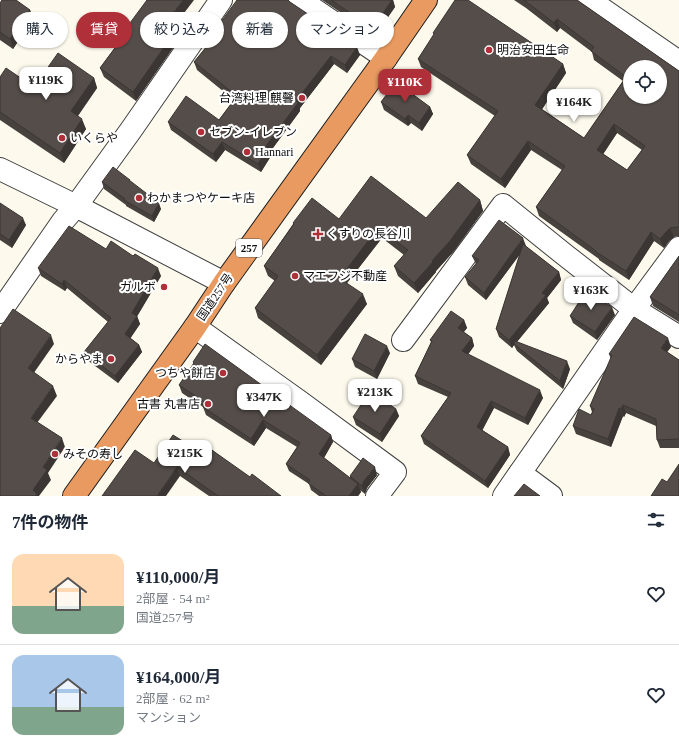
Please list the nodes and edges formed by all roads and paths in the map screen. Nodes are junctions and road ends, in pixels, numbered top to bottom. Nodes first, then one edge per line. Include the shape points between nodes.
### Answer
1 (221, 0) edge
2 (300, 0) edge
3 (426, 0) edge
4 (589, 0) edge
5 (386, 58) junction
6 (679, 62) edge
7 (0, 169) edge
8 (76, 206) junction
9 (679, 248) edge
10 (224, 283) junction
11 (634, 309) junction
12 (0, 312) edge
13 (195, 327) junction
14 (679, 337) edge
15 (403, 340) dead end
16 (520, 473) junction
17 (74, 496) edge
18 (377, 496) edge
19 (504, 496) edge
20 (551, 496) edge

1 - 8 street
2 - 5 street
3 - 5 highway, 国道257号 / 257
4 - 6 street
5 - 10 highway, 国道257号 / 257
7 - 8 street
8 - 10 street
8 - 12 street
9 - 11 street
10 - 13 highway, 国道257号 / 257
11 - 14 street
11 - 15 street via 503,205
11 - 16 street
13 - 17 highway, 国道257号 / 257
13 - 18 street via 396,472
16 - 19 street
16 - 20 street

